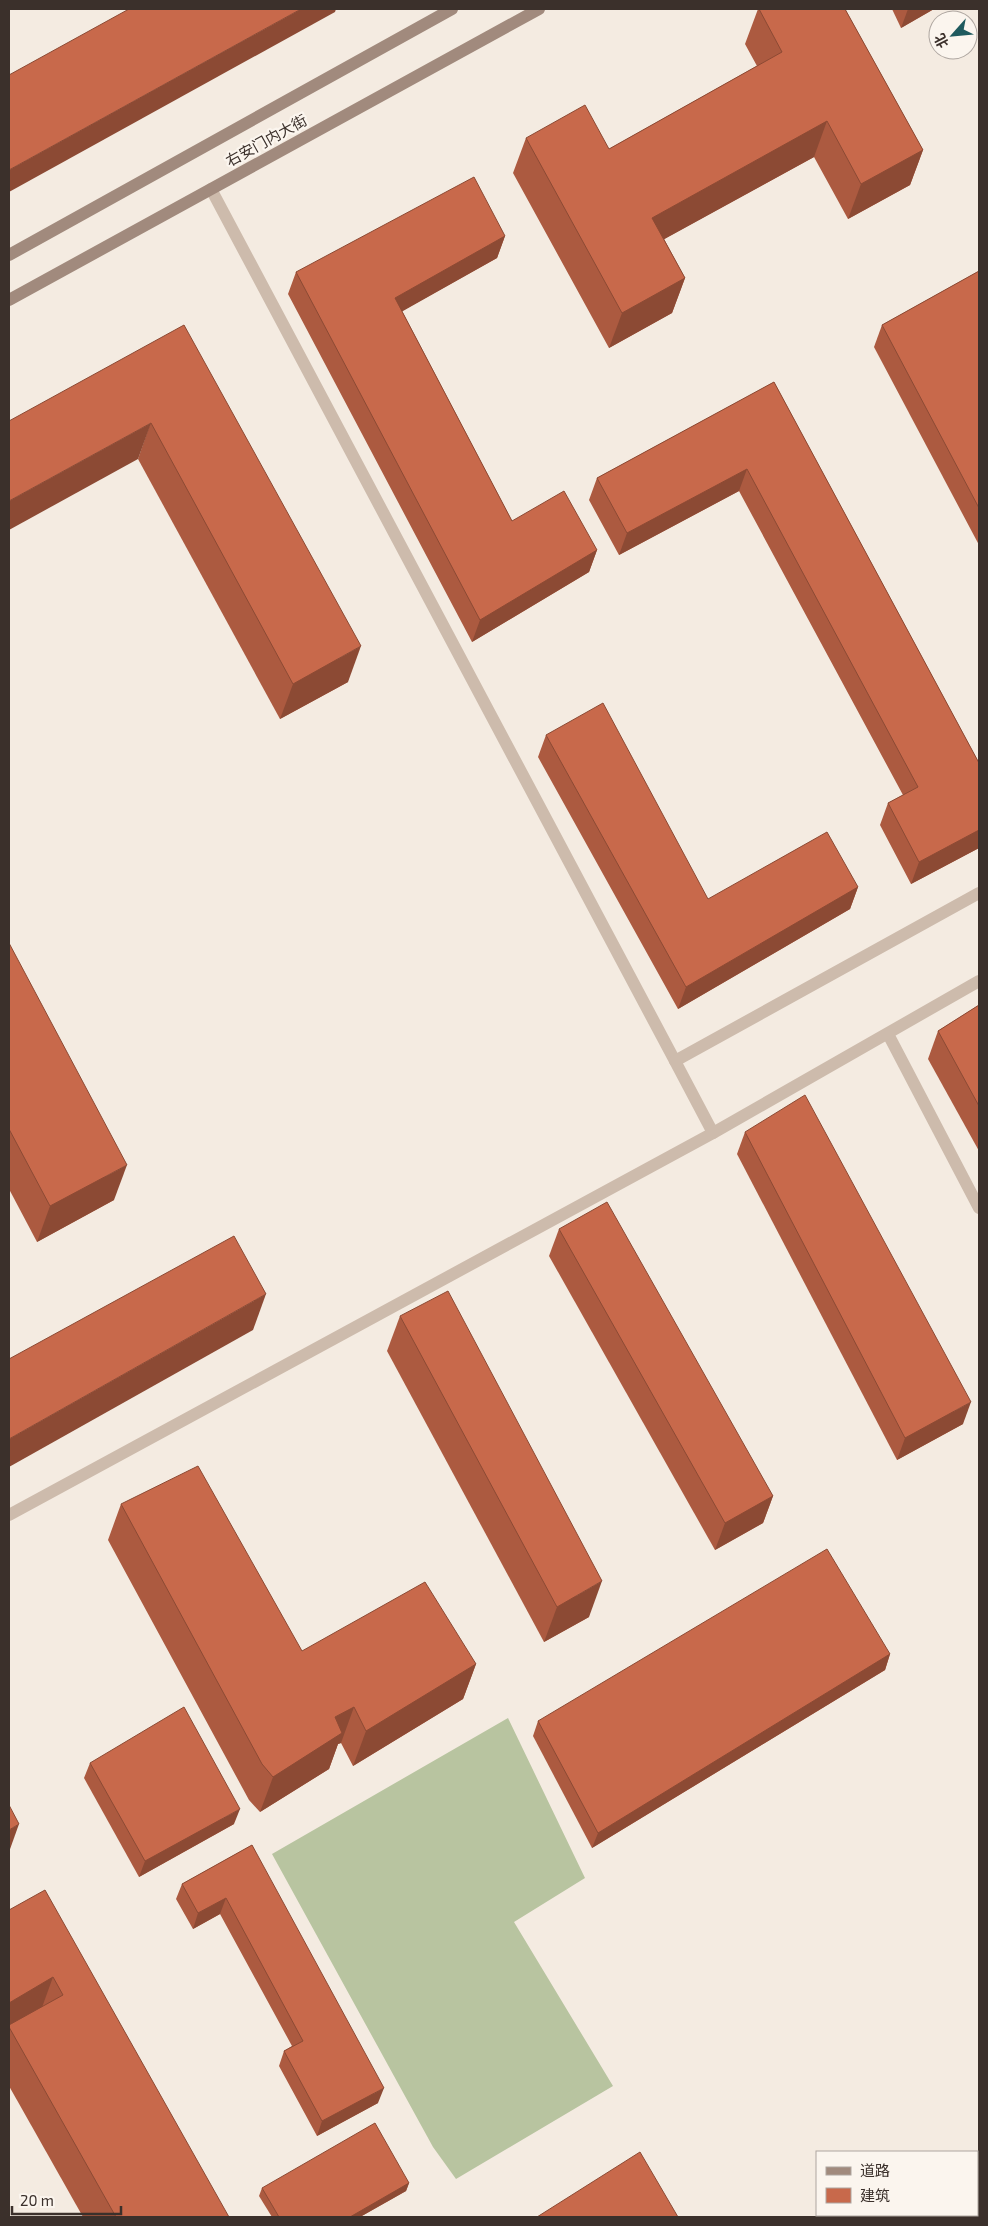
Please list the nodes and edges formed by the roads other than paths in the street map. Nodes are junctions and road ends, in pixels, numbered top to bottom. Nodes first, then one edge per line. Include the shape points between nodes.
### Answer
1 (452, 9) edge
2 (539, 9) edge
3 (211, 189) junction
4 (9, 255) edge
5 (9, 300) edge
6 (979, 892) edge
7 (979, 981) edge
8 (888, 1034) junction
9 (675, 1061) junction
10 (713, 1133) junction
11 (979, 1208) edge
12 (9, 1516) edge

1 - 4 main road, 右安门内大街
2 - 3 main road, 右安门内大街
3 - 5 main road, 右安门内大街
3 - 9 street
6 - 9 street
7 - 8 street
8 - 10 street
8 - 11 street
9 - 10 street
10 - 12 street

